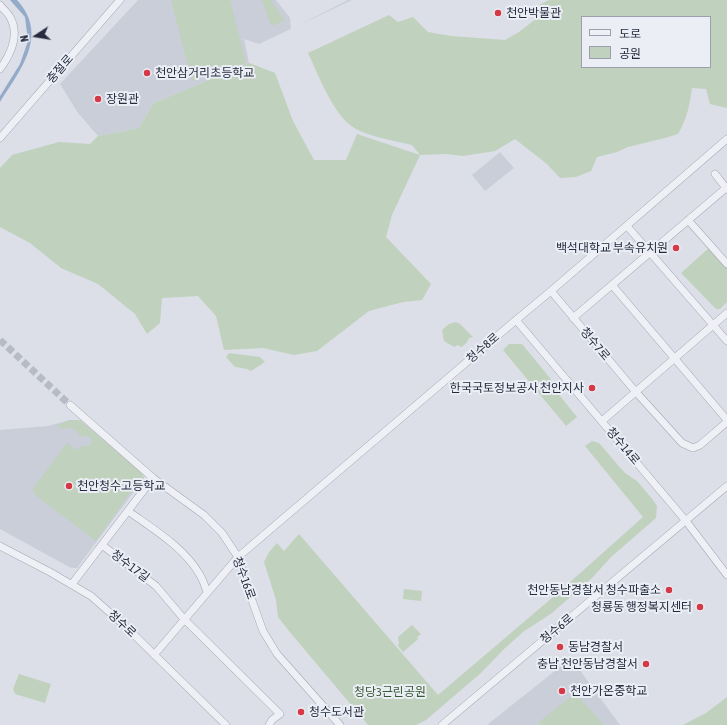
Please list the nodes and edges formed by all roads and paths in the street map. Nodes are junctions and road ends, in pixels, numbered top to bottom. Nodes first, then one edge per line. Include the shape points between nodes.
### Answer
1 (120, 0) edge
2 (0, 5) edge
3 (0, 69) edge
4 (0, 138) edge
5 (727, 139) edge
6 (715, 174) dead end
7 (727, 189) edge
8 (688, 220) junction
9 (627, 226) junction
10 (650, 253) junction
11 (727, 264) edge
12 (612, 285) junction
13 (551, 291) junction
14 (727, 313) edge
15 (573, 318) junction
16 (516, 320) junction
17 (713, 325) junction
18 (727, 341) edge
19 (675, 358) junction
20 (635, 391) junction
21 (70, 405) tunnel mouth
22 (602, 421) junction
23 (727, 421) edge
24 (153, 478) junction
25 (727, 486) edge
26 (128, 510) junction
27 (686, 521) junction
28 (102, 545) junction
29 (0, 546) edge
30 (238, 557) junction
31 (727, 575) edge
32 (72, 584) junction
33 (207, 592) junction
34 (184, 619) junction
35 (154, 655) junction
36 (226, 725) edge
37 (269, 725) edge
38 (340, 725) edge
39 (442, 725) edge

1 - 4 street, 충절로
2 - 3 street via 10,17 15,32 9,57
5 - 9 street, 청수8로
6 - 7 street
7 - 8 street, 청수7로
8 - 10 street, 청수7로
8 - 11 street
9 - 10 street
9 - 13 street, 청수8로
10 - 12 street, 청수7로
10 - 17 street
12 - 15 street, 청수7로
12 - 19 street, 청수7로
13 - 15 street
13 - 16 street, 청수8로
14 - 17 street
15 - 20 street, 청수7로
16 - 22 street, 청수14로
16 - 30 street, 청수8로
17 - 18 street
17 - 19 street
19 - 20 street
19 - 23 street, 청수7로
20 - 22 street
20 - 23 street, 청수7로 via 688,447 700,445
21 - 24 street, 청수16로
22 - 27 street, 청수14로
24 - 26 street, 청수17길
24 - 30 street, 청수16로 via 204,515 222,533
25 - 27 street, 청수6로
26 - 28 street, 청수17길
26 - 33 street via 190,561 200,575
27 - 31 street, 청수14로
27 - 39 street, 청수6로
28 - 32 street
28 - 34 street, 청수17길 via 156,586
29 - 32 street, 청수로
30 - 33 street
30 - 38 street, 청수16로 via 263,631 277,654
32 - 35 street, 청수로 via 91,596
33 - 34 street
34 - 35 street
34 - 37 street, 청수17길 via 280,714
35 - 36 street, 청수로

